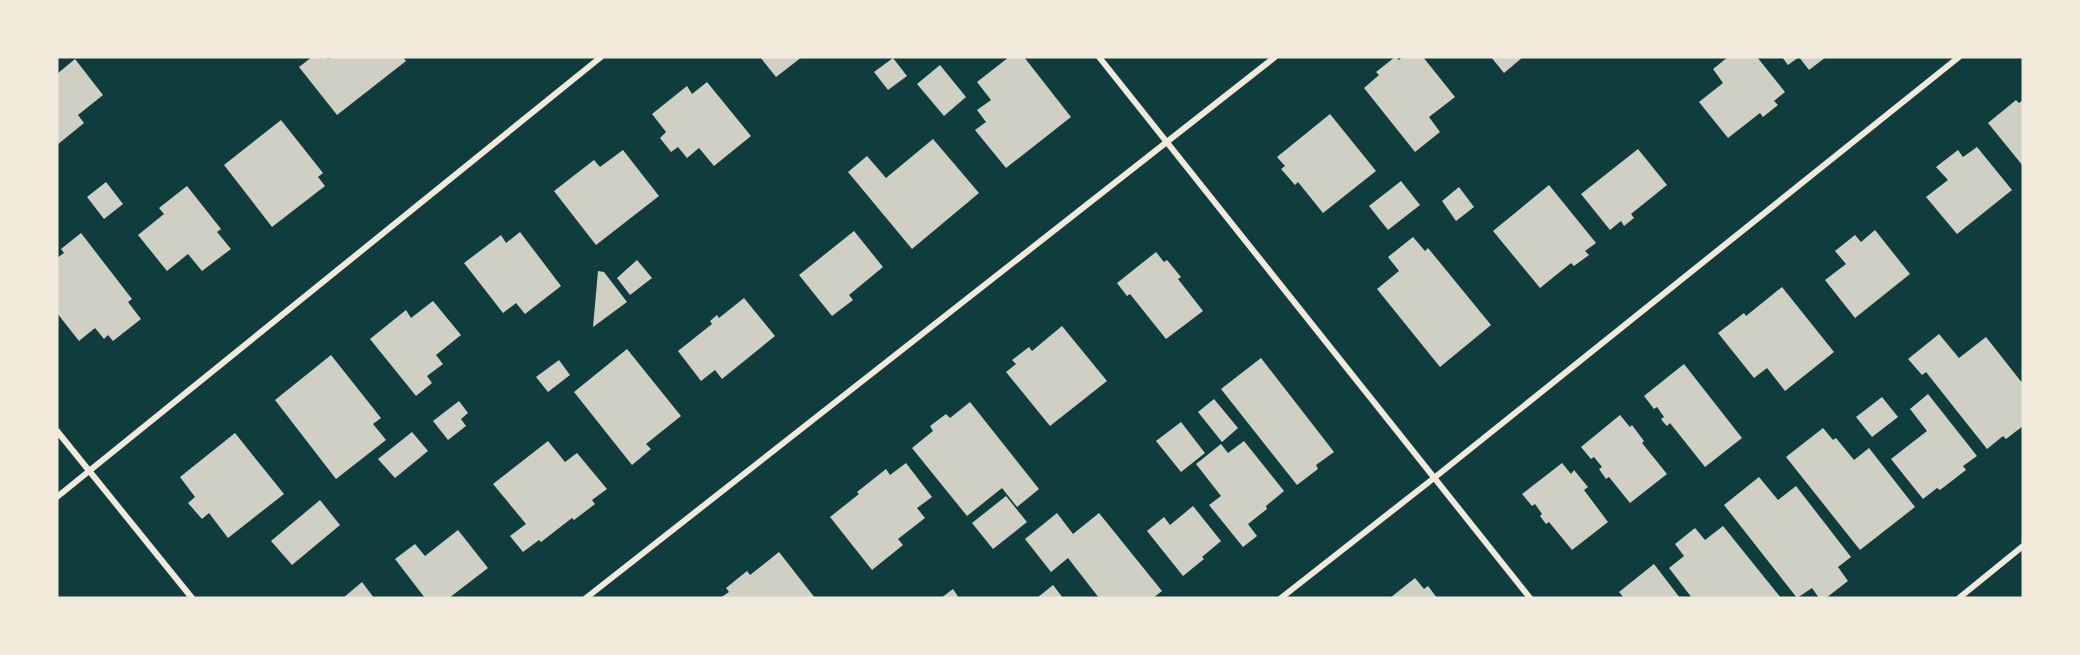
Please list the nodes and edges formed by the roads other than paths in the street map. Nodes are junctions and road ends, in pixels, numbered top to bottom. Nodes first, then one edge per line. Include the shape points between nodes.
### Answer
1 (601, 57) edge
2 (1099, 57) edge
3 (1275, 57) edge
4 (1959, 57) edge
5 (1167, 142) junction
6 (57, 430) edge
7 (91, 470) junction
8 (1434, 478) junction
9 (57, 497) edge
10 (2023, 546) edge
11 (192, 598) edge
12 (586, 598) edge
13 (1281, 598) edge
14 (1530, 598) edge
15 (1959, 598) edge

1 - 7 street
2 - 5 street
3 - 5 street
4 - 8 street
5 - 8 street
5 - 12 street
6 - 7 street
7 - 9 street
7 - 11 street
8 - 13 street
8 - 14 street
10 - 15 street

